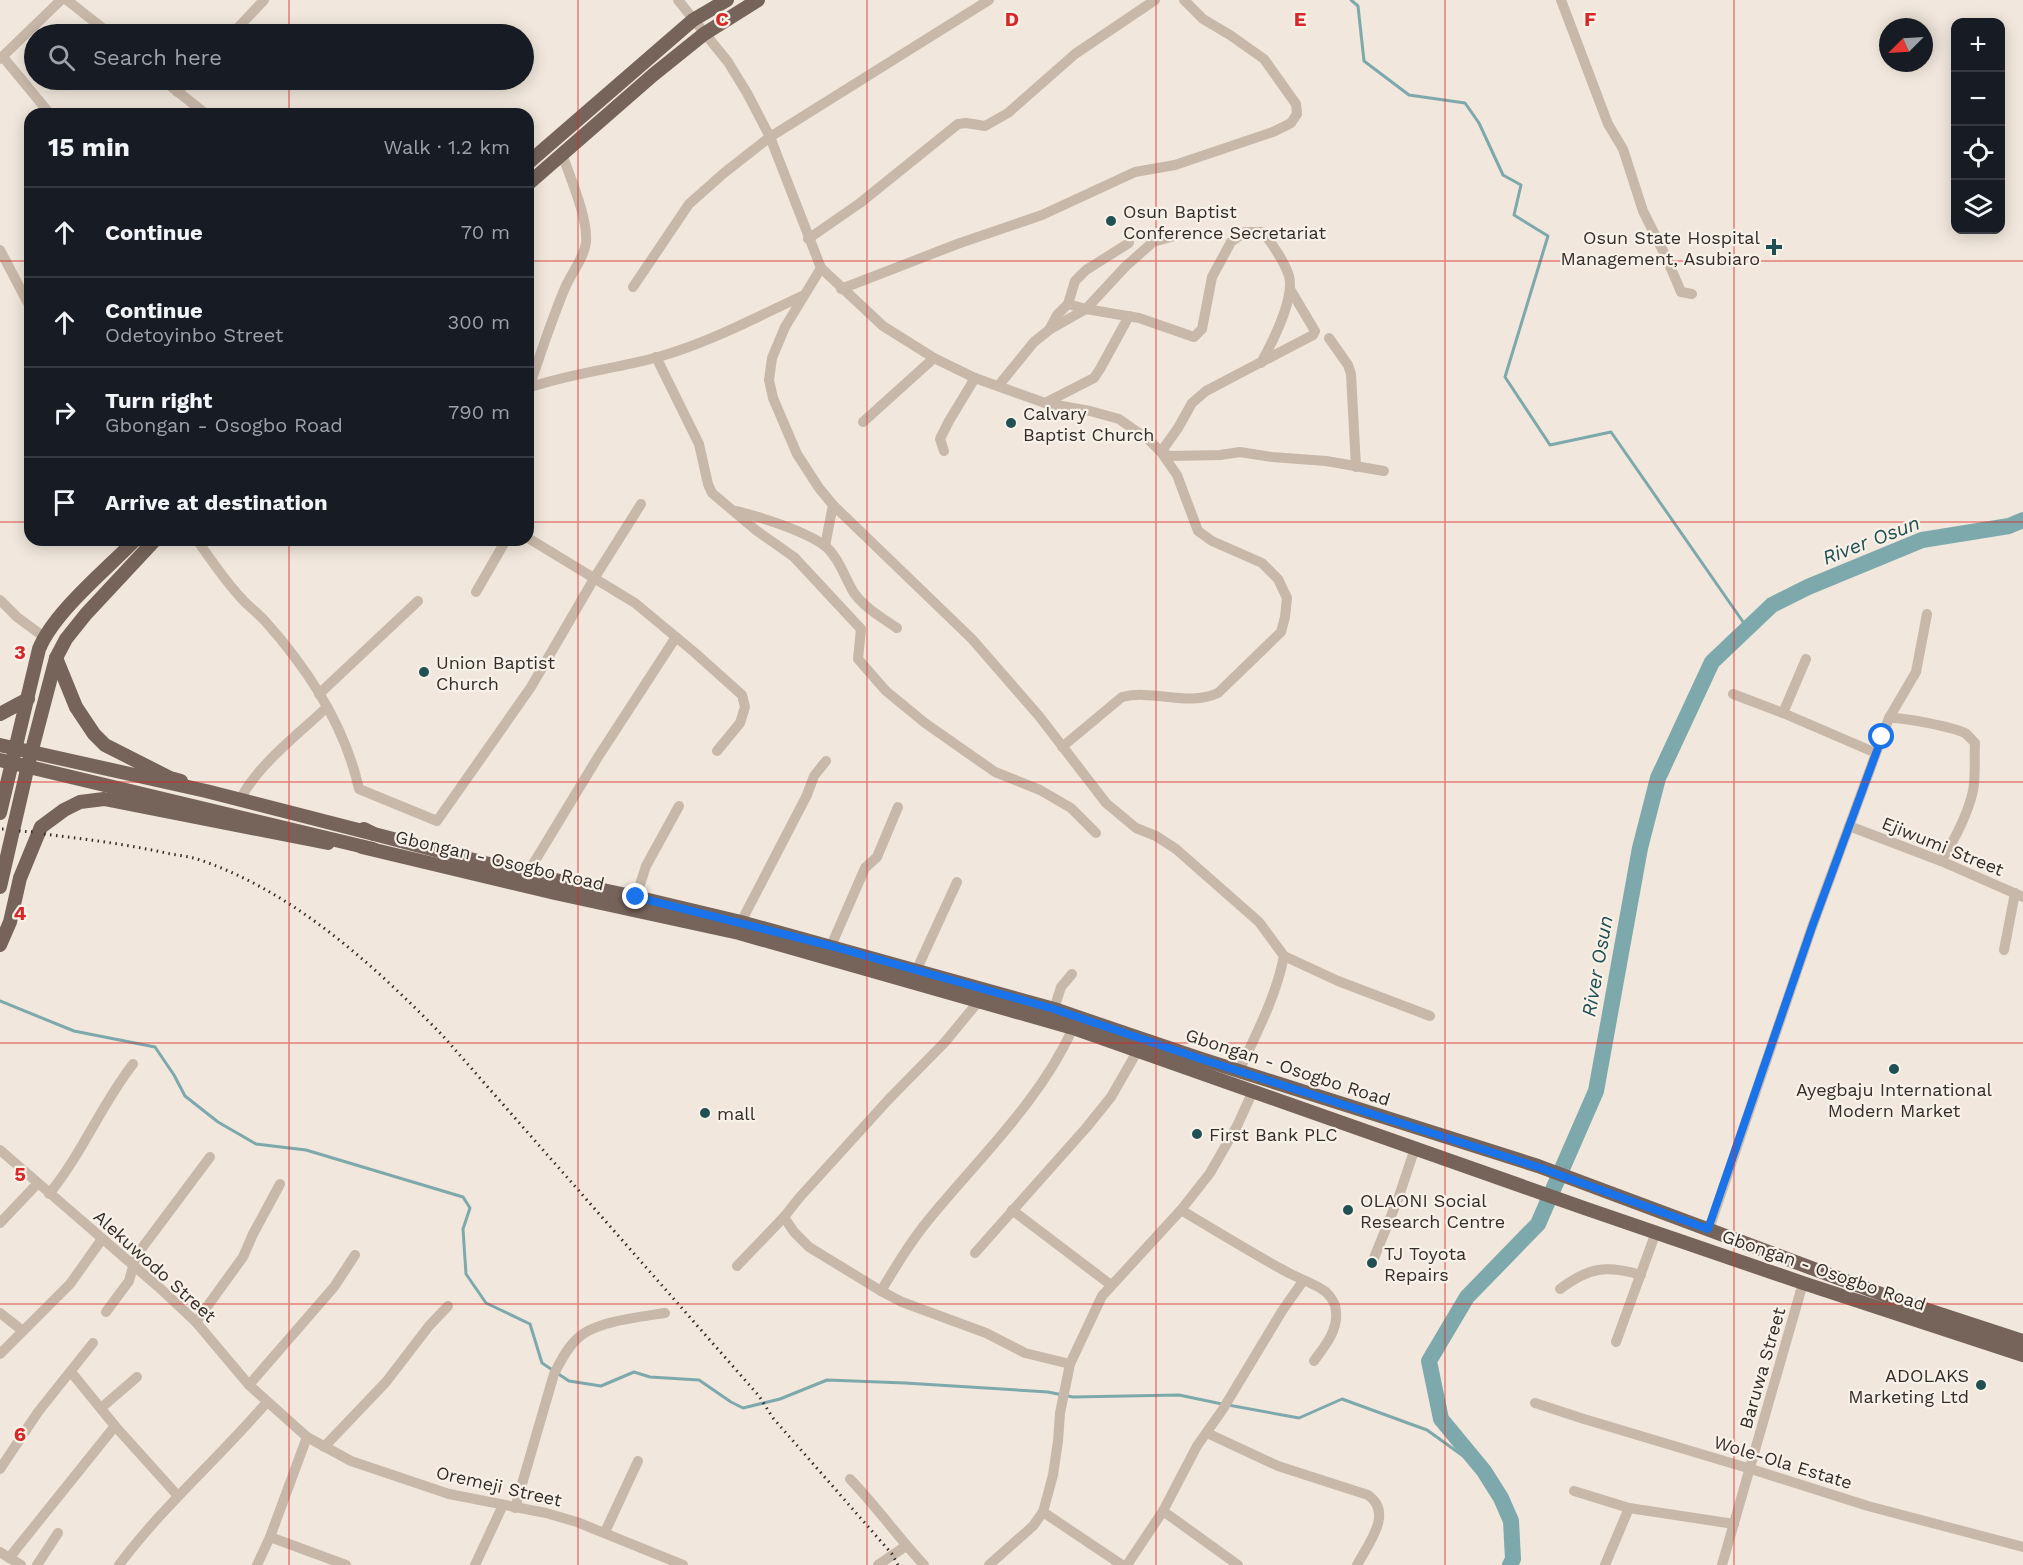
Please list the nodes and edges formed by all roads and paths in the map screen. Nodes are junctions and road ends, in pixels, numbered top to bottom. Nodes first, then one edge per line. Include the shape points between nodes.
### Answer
1 (61, 0) edge
2 (67, 0) edge
3 (264, 0) edge
4 (678, 0) edge
5 (727, 0) edge
6 (758, 0) edge
7 (989, 0) edge
8 (1155, 0) edge
9 (1184, 0) edge
10 (1561, 0) edge
11 (693, 21) junction
12 (37, 24) edge
13 (97, 24) edge
14 (241, 24) edge
15 (704, 33) junction
16 (24, 36) edge
17 (2, 58) edge
18 (24, 84) edge
19 (29, 90) edge
20 (175, 90) edge
21 (177, 92) joint
22 (45, 108) edge
23 (198, 108) edge
24 (770, 137) junction
25 (562, 154) junction
26 (534, 158) edge
27 (534, 179) edge
28 (1171, 237) dead end
29 (808, 239) junction
30 (1129, 243) dead end
31 (0, 250) edge
32 (821, 268) junction
33 (633, 287) dead end
34 (841, 289) junction
35 (1290, 290) junction
36 (1692, 294) dead end
37 (802, 295) junction
38 (24, 296) edge
39 (1068, 304) junction
40 (1086, 309) junction
41 (1129, 316) junction
42 (1049, 330) junction
43 (1329, 338) dead end
44 (656, 357) junction
45 (934, 358) junction
46 (1261, 363) junction
47 (534, 372) edge
48 (975, 378) junction
49 (999, 385) junction
50 (534, 386) edge
51 (1045, 403) junction
52 (863, 422) dead end
53 (944, 451) dead end
54 (1161, 452) junction
55 (1356, 467) junction
56 (1384, 471) dead end
57 (641, 504) dead end
58 (833, 505) junction
59 (733, 510) junction
60 (534, 541) edge
61 (129, 546) edge
62 (149, 546) edge
63 (202, 546) edge
64 (503, 546) edge
65 (825, 546) junction
66 (595, 577) junction
67 (476, 592) dead end
68 (0, 600) edge
69 (418, 601) dead end
70 (1927, 614) dead end
71 (897, 628) dead end
72 (676, 637) junction
73 (44, 638) junction
74 (56, 657) junction
75 (1806, 660) dead end
76 (319, 693) junction
77 (1733, 694) dead end
78 (28, 699) junction
79 (327, 707) junction
80 (1784, 713) junction
81 (0, 714) edge
82 (1889, 718) junction
83 (0, 745) edge
84 (1062, 747) junction
85 (717, 751) dead end
86 (1876, 753) junction
87 (0, 760) edge
88 (826, 761) dead end
89 (242, 796) junction
90 (679, 806) dead end
91 (898, 807) dead end
92 (0, 813) edge
93 (1849, 826) junction
94 (1096, 833) dead end
95 (375, 834) junction
96 (373, 849) junction
97 (1941, 861) junction
98 (527, 874) junction
99 (957, 882) dead end
100 (0, 886) edge
101 (2019, 895) edge
102 (636, 897) junction
103 (741, 922) junction
104 (0, 945) edge
105 (831, 946) junction
106 (2004, 950) dead end
107 (1284, 956) junction
108 (916, 971) junction
109 (1072, 974) dead end
110 (978, 1002) junction
111 (1054, 1009) junction
112 (1430, 1016) dead end
113 (1073, 1028) junction
114 (1104, 1032) junction
115 (1138, 1050) junction
116 (133, 1064) dead end
117 (1239, 1071) junction
118 (1253, 1091) junction
119 (1415, 1148) junction
120 (0, 1150) edge
121 (210, 1157) dead end
122 (37, 1184) junction
123 (280, 1184) dead end
124 (49, 1194) junction
125 (1012, 1210) junction
126 (1181, 1210) junction
127 (784, 1217) junction
128 (0, 1223) edge
129 (1708, 1229) junction
130 (1656, 1232) junction
131 (102, 1239) junction
132 (975, 1253) dead end
133 (355, 1255) dead end
134 (1374, 1258) dead end
135 (737, 1266) dead end
136 (134, 1267) junction
137 (1641, 1275) junction
138 (1303, 1281) junction
139 (1803, 1283) junction
140 (1112, 1285) junction
141 (1560, 1289) dead end
142 (881, 1291) junction
143 (448, 1306) dead end
144 (106, 1312) dead end
145 (0, 1313) edge
146 (665, 1313) dead end
147 (196, 1322) junction
148 (23, 1331) junction
149 (2023, 1341) edge
150 (1616, 1342) dead end
151 (93, 1343) dead end
152 (0, 1354) edge
153 (2023, 1355) edge
154 (1314, 1361) dead end
155 (1070, 1364) junction
156 (71, 1371) junction
157 (137, 1377) dead end
158 (249, 1385) junction
159 (267, 1402) junction
160 (1535, 1403) dead end
161 (101, 1408) junction
162 (115, 1426) junction
163 (1207, 1433) junction
164 (307, 1437) junction
165 (324, 1447) junction
166 (638, 1461) dead end
167 (1751, 1468) junction
168 (0, 1469) edge
169 (850, 1479) dead end
170 (1574, 1491) dead end
171 (178, 1496) junction
172 (503, 1505) junction
173 (516, 1508) junction
174 (1629, 1508) junction
175 (1044, 1512) junction
176 (1163, 1512) junction
177 (1734, 1524) junction
178 (605, 1532) junction
179 (58, 1533) dead end
180 (270, 1538) junction
181 (906, 1545) junction
182 (2023, 1547) edge
183 (4, 1555) edge
184 (478, 1564) edge
185 (1727, 1564) edge
186 (21, 1565) edge
187 (37, 1565) edge
188 (119, 1565) edge
189 (257, 1565) edge
190 (346, 1565) edge
191 (683, 1565) edge
192 (878, 1565) edge
193 (924, 1565) edge
194 (989, 1565) edge
195 (1122, 1565) edge
196 (1127, 1565) edge
197 (1238, 1565) edge
198 (1357, 1565) edge
199 (1605, 1565) edge

1 - 12 street
2 - 13 street
3 - 14 street
4 - 11 street
5 - 11 main road
6 - 15 main road
7 - 24 street
8 - 29 street via 1075,54 1008,113 985,126 958,124 860,203
9 - 34 street via 1203,20 1264,59 1296,104 1297,114 1291,123 1175,165 1135,172 1042,215
10 - 36 street via 1608,124 1623,149 1643,211 1681,292
11 - 15 street
11 - 26 main road
15 - 24 street via 738,77
15 - 25 main road
16 - 17 street
17 - 18 street
19 - 22 street
20 - 21 street
21 - 23 street
24 - 29 street
24 - 33 street via 689,204
25 - 27 main road
25 - 47 street via 578,199 586,244 565,287
28 - 40 street via 1154,242
29 - 32 street
30 - 39 street via 1075,281
31 - 38 street
32 - 34 street
32 - 37 street
34 - 45 street via 883,326
35 - 41 street via 1289,275 1271,242 1262,232 1245,232 1231,242 1212,277 1202,329 1194,338
35 - 46 street via 1280,324
35 - 46 street via 1315,331
37 - 44 street via 691,346
37 - 58 street via 772,358 769,380 797,454
39 - 40 street
39 - 42 street
40 - 41 street
40 - 42 street
41 - 51 street via 1094,378
42 - 49 street via 1034,342
43 - 55 street via 1350,369
44 - 50 street
44 - 59 street via 699,444 708,484 717,498
45 - 48 street
45 - 52 street
46 - 54 street via 1206,391 1192,403
48 - 49 street
48 - 53 street via 940,438
49 - 51 street
51 - 54 street via 1119,419
54 - 55 street via 1170,456 1240,452
54 - 84 street via 1178,475 1198,531 1262,563 1278,579 1287,598 1281,632 1209,698 1133,694 1122,697
55 - 56 street
57 - 66 street
58 - 65 street
58 - 84 street via 972,639
59 - 65 street
59 - 94 street via 794,558 861,630 858,658 886,691 995,772 1071,808
60 - 66 street
61 - 73 main road via 55,621
62 - 74 main road via 86,614
63 - 76 street
64 - 67 street
65 - 71 street via 855,594
66 - 72 street
66 - 79 street via 531,687 437,821 359,789 346,743
68 - 73 street
69 - 76 street
70 - 82 street via 1916,672
72 - 85 street via 742,695 745,707 740,723
72 - 98 street
73 - 78 main road
74 - 89 main road via 76,707 105,745 170,778
74 - 100 main road
75 - 80 street
76 - 79 street
77 - 80 street
78 - 81 main road
78 - 92 main road
79 - 89 street via 267,764
80 - 86 street
82 - 86 street
82 - 97 street via 1912,719 1965,733 1975,743 1973,789 1967,811
83 - 95 main road, bridge
84 - 107 street via 1106,803 1136,828 1176,849 1259,922
86 - 93 street
87 - 96 main road, bridge
88 - 103 street via 814,776
89 - 95 main road via 346,821
90 - 102 street via 646,866
91 - 105 street via 877,857 865,868
93 - 97 street, Ejiwumi Street
93 - 129 street
95 - 98 main road, Gbongan - Osogbo Road
96 - 104 main road via 310,841 104,799 80,802 41,827 20,878 10,922
96 - 110 main road, Gbongan - Osogbo Road via 739,933
97 - 101 street, Ejiwumi Street
98 - 102 main road, Gbongan - Osogbo Road
99 - 108 street
101 - 106 street
102 - 103 main road, Gbongan - Osogbo Road
103 - 105 main road, Gbongan - Osogbo Road
105 - 108 main road, Gbongan - Osogbo Road
107 - 112 street
107 - 117 street via 1274,992
108 - 111 main road, Gbongan - Osogbo Road
109 - 111 street via 1061,987
110 - 113 main road, Gbongan - Osogbo Road
110 - 127 street
111 - 114 main road, Gbongan - Osogbo Road
113 - 114 main road, Gbongan - Osogbo Road
113 - 142 street via 1042,1081 990,1150 929,1218
114 - 115 main road, Gbongan - Osogbo Road
114 - 117 main road, Gbongan - Osogbo Road
115 - 118 main road, Gbongan - Osogbo Road
115 - 125 street via 1111,1097
116 - 124 street via 115,1086 65,1174
117 - 129 main road, Gbongan - Osogbo Road via 1482,1148
118 - 119 main road, Gbongan - Osogbo Road
118 - 126 street via 1210,1173
119 - 130 main road, Gbongan - Osogbo Road
119 - 134 street
120 - 122 street, Alekuwodo Street
121 - 136 street via 136,1256
122 - 124 street, Alekuwodo Street
122 - 128 street
123 - 147 street via 243,1257
124 - 131 street, Alekuwodo Street
125 - 132 street
125 - 140 street
126 - 138 street
126 - 140 street
127 - 135 street
127 - 142 street via 809,1247
129 - 149 main road, Gbongan - Osogbo Road via 1897,1300
130 - 137 street
130 - 139 main road, Gbongan - Osogbo Road
131 - 136 street, Alekuwodo Street
131 - 148 street via 70,1284
133 - 158 street via 334,1287
136 - 144 street via 129,1281
136 - 147 street, Alekuwodo Street
137 - 141 street via 1599,1269
137 - 150 street
138 - 154 street via 1324,1290 1336,1311 1332,1335
138 - 163 street
139 - 153 main road, Gbongan - Osogbo Road
139 - 167 street, Baruwa Street
140 - 155 street via 1102,1296
142 - 155 street via 1025,1353
143 - 165 street via 386,1382
145 - 148 street
146 - 173 street via 591,1329 578,1337 554,1374
147 - 158 street, Alekuwodo Street
148 - 152 street
151 - 156 street
155 - 175 street
156 - 161 street
156 - 168 street
157 - 161 street
158 - 159 street, Alekuwodo Street
159 - 164 street, Alekuwodo Street
159 - 171 street
160 - 167 street, Wole-Ola Estate
161 - 162 street
162 - 171 street
162 - 183 street
163 - 176 street
163 - 198 street via 1278,1466 1374,1499 1379,1504 1380,1520
164 - 165 street, Oremeji Street
164 - 180 street
165 - 172 street, Oremeji Street via 351,1461 449,1494
166 - 178 street
167 - 177 street, Baruwa Street
167 - 182 street, Wole-Ola Estate via 1868,1506
169 - 181 street
170 - 174 street
171 - 188 street
172 - 173 street, Oremeji Street
172 - 184 street
173 - 178 street, Oremeji Street
174 - 177 street
174 - 199 street
175 - 194 street
175 - 195 street
176 - 196 street
176 - 197 street
177 - 185 street, Baruwa Street
178 - 191 street, Oremeji Street
179 - 187 street
180 - 189 street
180 - 190 street
181 - 192 street
181 - 193 street
183 - 186 street

